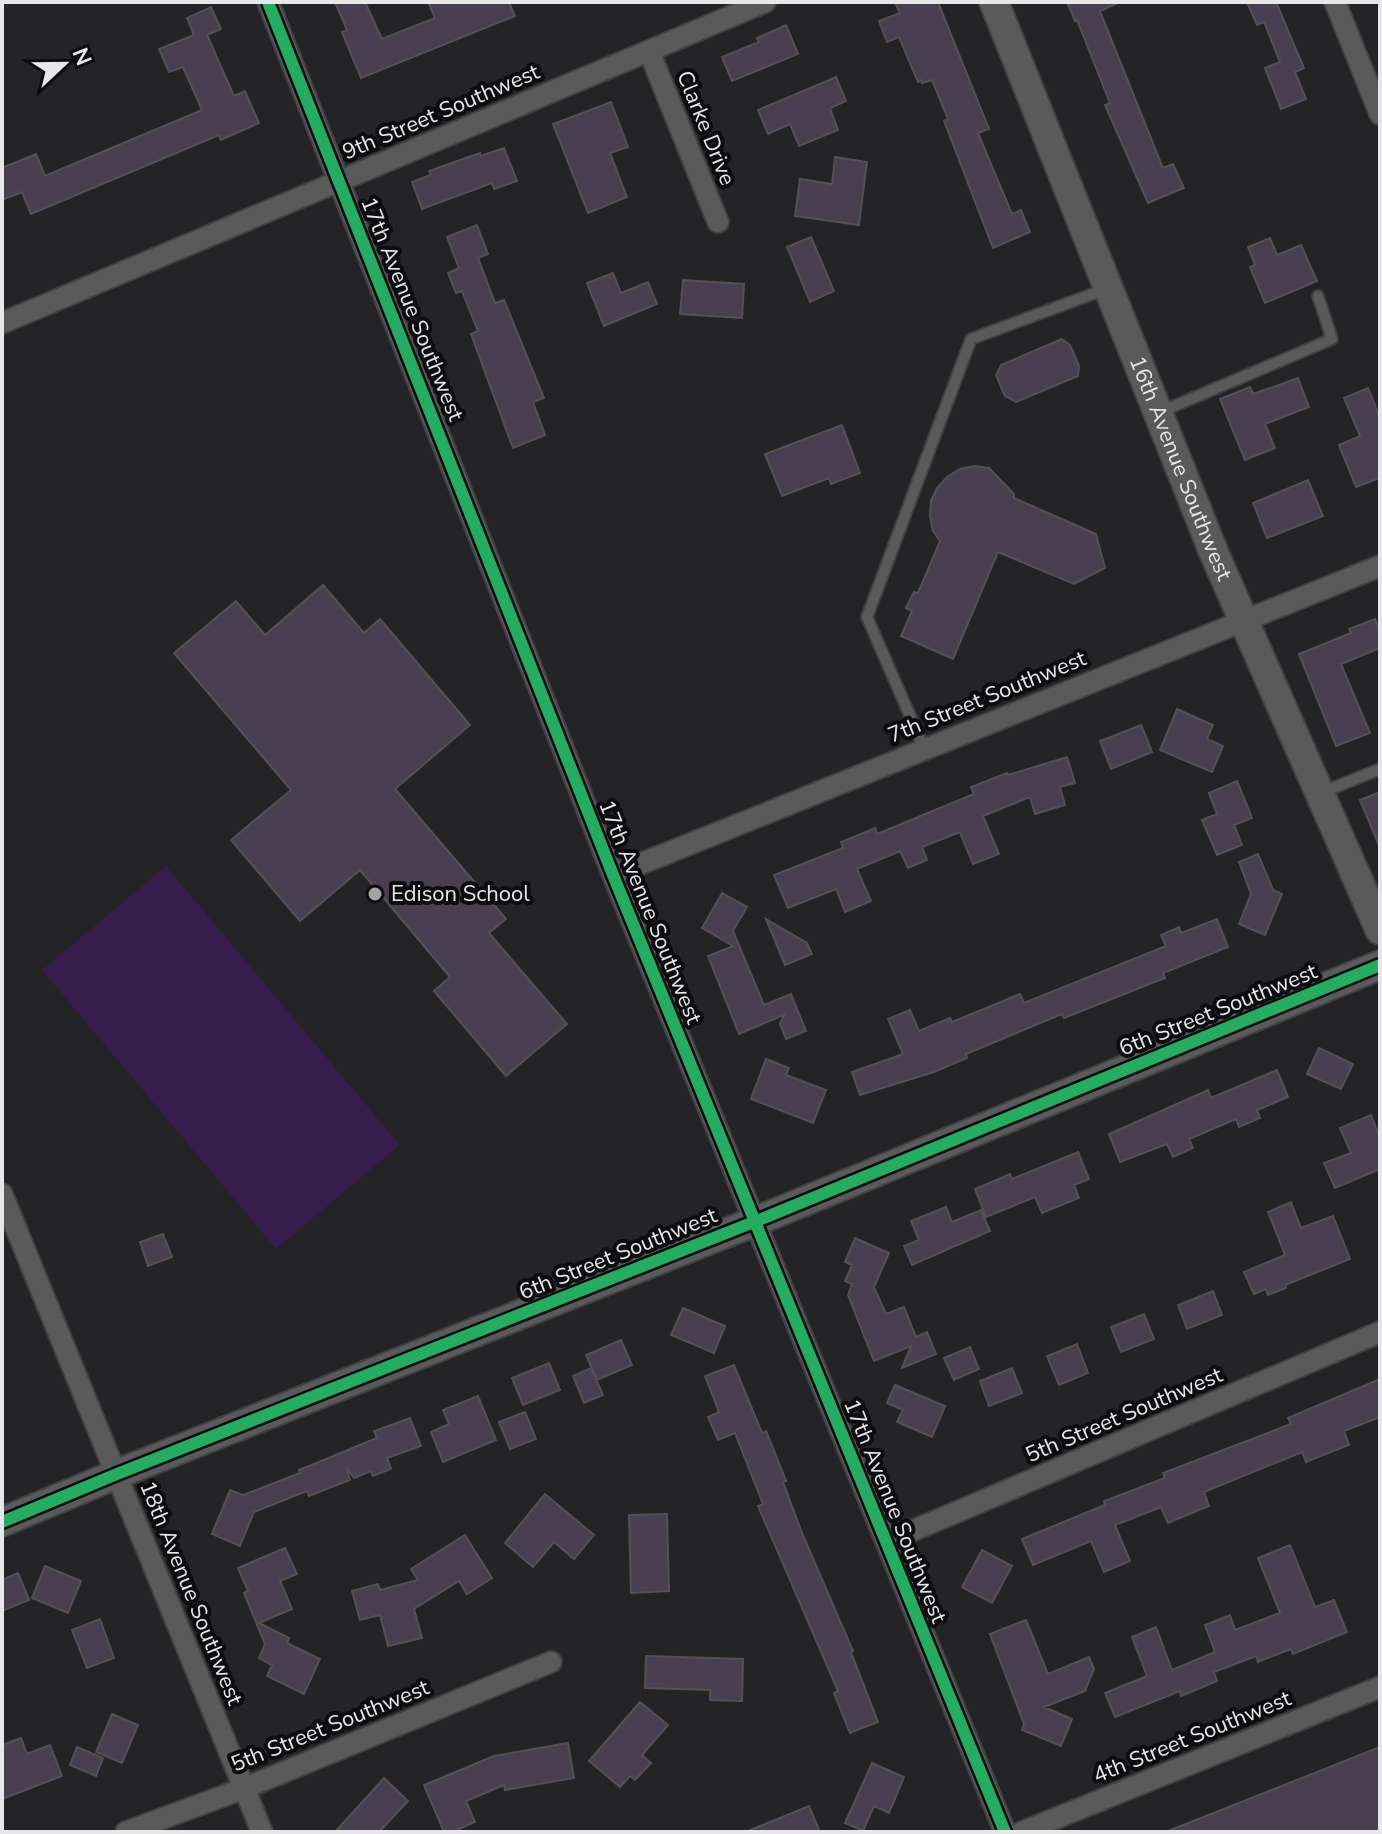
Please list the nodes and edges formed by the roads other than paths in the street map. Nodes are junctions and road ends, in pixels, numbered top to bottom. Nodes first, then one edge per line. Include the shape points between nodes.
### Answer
1 (268, 2) edge
2 (765, 2) edge
3 (994, 2) edge
4 (1335, 2) edge
5 (649, 51) junction
6 (1380, 114) edge
7 (340, 181) junction
8 (718, 222) dead end
9 (1108, 288) junction
10 (1318, 296) dead end
11 (2, 323) edge
12 (1158, 413) junction
13 (1380, 566) edge
14 (1243, 619) junction
15 (924, 748) junction
16 (1380, 769) edge
17 (1320, 793) junction
18 (613, 875) junction
19 (1380, 930) edge
20 (1380, 965) edge
21 (2, 1194) edge
22 (754, 1222) junction
23 (1380, 1332) edge
24 (117, 1474) junction
25 (2, 1522) edge
26 (886, 1542) junction
27 (551, 1662) dead end
28 (1380, 1687) edge
29 (245, 1788) junction
30 (126, 1832) edge
31 (262, 1832) edge
32 (1005, 1832) edge
33 (1022, 1832) edge

1 - 7 street, 17th Avenue Southwest
2 - 5 street, 9th Street Southwest
3 - 9 street, 16th Avenue Southwest
4 - 6 street
5 - 7 street, 9th Street Southwest
5 - 8 street, Clarke Drive
7 - 11 street, 9th Street Southwest
7 - 18 street, 17th Avenue Southwest
9 - 12 street, 16th Avenue Southwest
9 - 15 lane via 971,339 867,617
10 - 12 lane via 1332,339
12 - 14 street, 16th Avenue Southwest
13 - 14 street, 7th Street Southwest
14 - 15 street, 7th Street Southwest
14 - 17 street, 16th Avenue Southwest
15 - 18 street, 7th Street Southwest
16 - 17 lane
17 - 19 street, 16th Avenue Southwest
18 - 22 street, 17th Avenue Southwest
20 - 22 street, 6th Street Southwest
21 - 24 street, 18th Avenue Southwest
22 - 24 street, 6th Street Southwest
22 - 26 street, 17th Avenue Southwest
23 - 26 street, 5th Street Southwest
24 - 25 street, 6th Street Southwest
24 - 29 street, 18th Avenue Southwest
26 - 32 street, 17th Avenue Southwest
27 - 29 street, 5th Street Southwest
28 - 33 street, 4th Street Southwest
29 - 30 street, 5th Street Southwest
29 - 31 street, 18th Avenue Southwest

